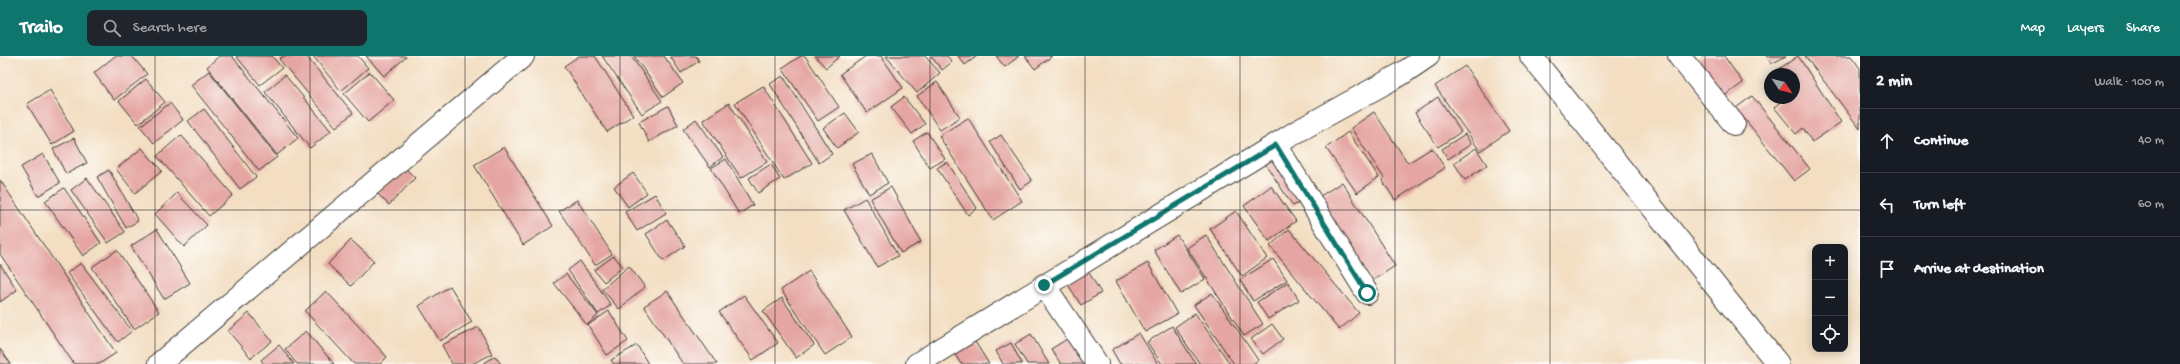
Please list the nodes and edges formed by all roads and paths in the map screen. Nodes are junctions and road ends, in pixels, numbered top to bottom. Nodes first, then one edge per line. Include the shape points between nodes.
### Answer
1 (523, 56) edge
2 (1428, 56) edge
3 (1531, 56) edge
4 (1679, 56) edge
5 (1734, 124) dead end
6 (1276, 145) junction
7 (1044, 285) junction
8 (1367, 293) dead end
9 (158, 364) edge
10 (917, 364) edge
11 (1097, 364) edge
12 (1778, 364) edge

1 - 9 street
2 - 6 street via 1403,73
3 - 12 street
4 - 5 street
6 - 7 street
6 - 8 street
7 - 10 street
7 - 11 street

